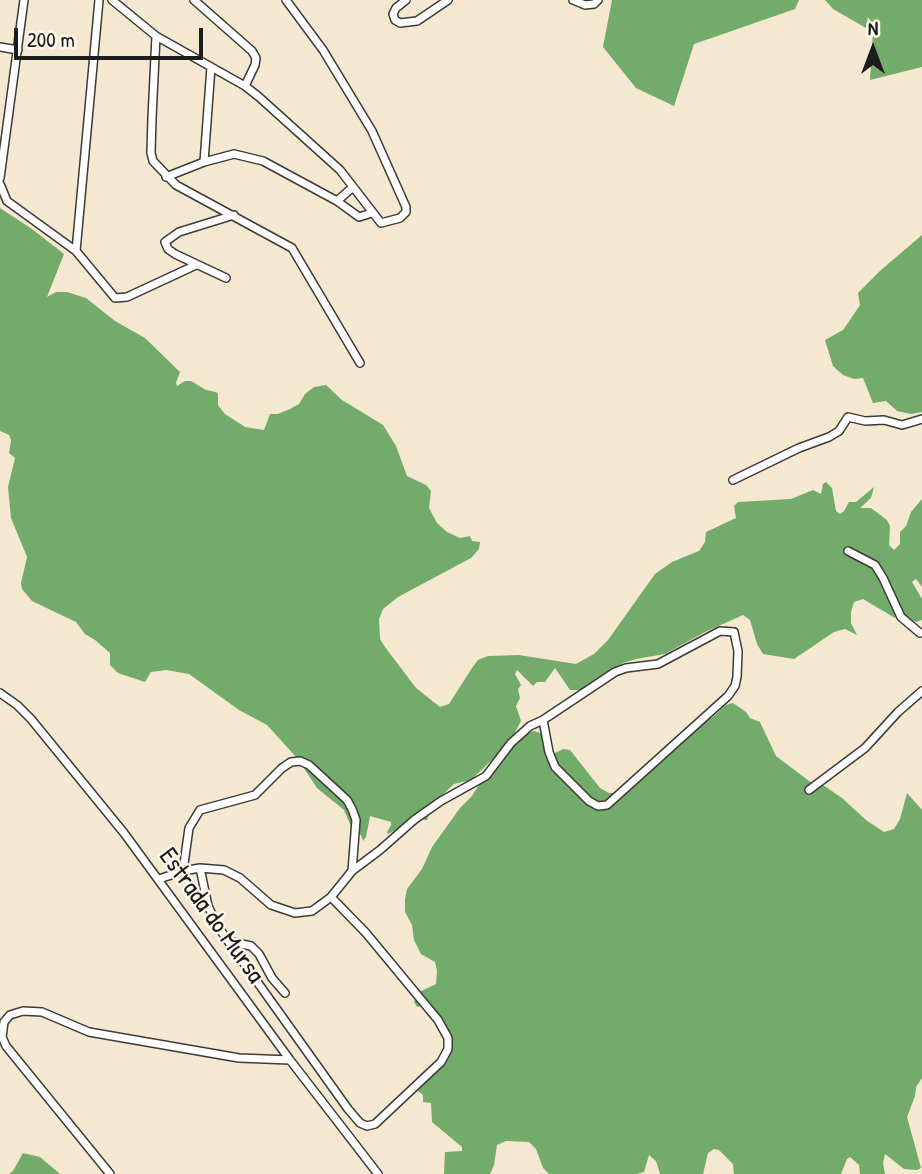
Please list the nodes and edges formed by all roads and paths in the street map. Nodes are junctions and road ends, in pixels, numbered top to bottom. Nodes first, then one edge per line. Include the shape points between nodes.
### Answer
1 (24, 0) edge
2 (99, 0) edge
3 (112, 0) edge
4 (194, 0) edge
5 (286, 0) edge
6 (406, 0) edge
7 (448, 0) edge
8 (573, 0) edge
9 (598, 0) edge
10 (156, 36) junction
11 (0, 47) edge
12 (18, 50) junction
13 (211, 68) junction
14 (245, 86) junction
15 (204, 162) junction
16 (166, 177) junction
17 (0, 178) edge
18 (0, 184) edge
19 (354, 187) junction
20 (337, 201) junction
21 (372, 213) junction
22 (234, 215) junction
23 (76, 251) junction
24 (196, 265) junction
25 (226, 278) dead end
26 (360, 362) dead end
27 (922, 419) edge
28 (733, 480) dead end
29 (848, 551) dead end
30 (921, 633) edge
31 (922, 691) edge
32 (0, 693) edge
33 (543, 720) junction
34 (809, 790) dead end
35 (200, 869) junction
36 (183, 871) junction
37 (352, 871) junction
38 (159, 879) junction
39 (331, 897) junction
40 (228, 941) junction
41 (285, 993) dead end
42 (2, 1020) edge
43 (290, 1060) junction
44 (110, 1174) edge
45 (378, 1174) edge

1 - 12 street
2 - 23 street
3 - 10 street
4 - 14 street via 252,51 255,65
5 - 21 street via 372,131 406,207 404,215 386,223
6 - 7 street via 393,14 400,23 417,21
8 - 9 street via 584,5
10 - 13 street
10 - 16 street via 151,153
11 - 12 street
12 - 17 street
13 - 14 street
13 - 15 street
14 - 19 street via 327,157
15 - 16 street
15 - 20 street via 234,154 255,157
16 - 22 street
18 - 23 street via 8,201
19 - 20 street
19 - 21 street
20 - 21 street via 359,217
22 - 24 street via 179,232 165,242 168,249
22 - 26 street via 292,248
23 - 24 street via 115,298 127,297
24 - 25 street
27 - 28 street via 902,425 848,417 829,437
29 - 30 street via 874,565 901,617
31 - 34 street via 865,748
32 - 38 street, Estrada do Mursa via 31,719
33 - 33 street via 615,672 658,664 720,631 734,632 737,677 728,696 607,805 589,801 555,767
33 - 37 street via 511,743 486,776 435,805
35 - 36 street
35 - 39 street via 234,874 271,905 295,913 312,911
35 - 40 street via 208,906
36 - 37 street via 189,828 201,810 256,794 282,768 300,761 352,808 356,820
36 - 38 street
37 - 39 street
38 - 43 street, Estrada do Mursa
39 - 40 street via 366,933 448,1038 441,1062 375,1124 360,1123 348,1110
40 - 41 street via 251,946
42 - 43 street via 23,1011 42,1012 89,1032 239,1058
42 - 44 street via 6,1046
43 - 45 street, Estrada do Mursa

